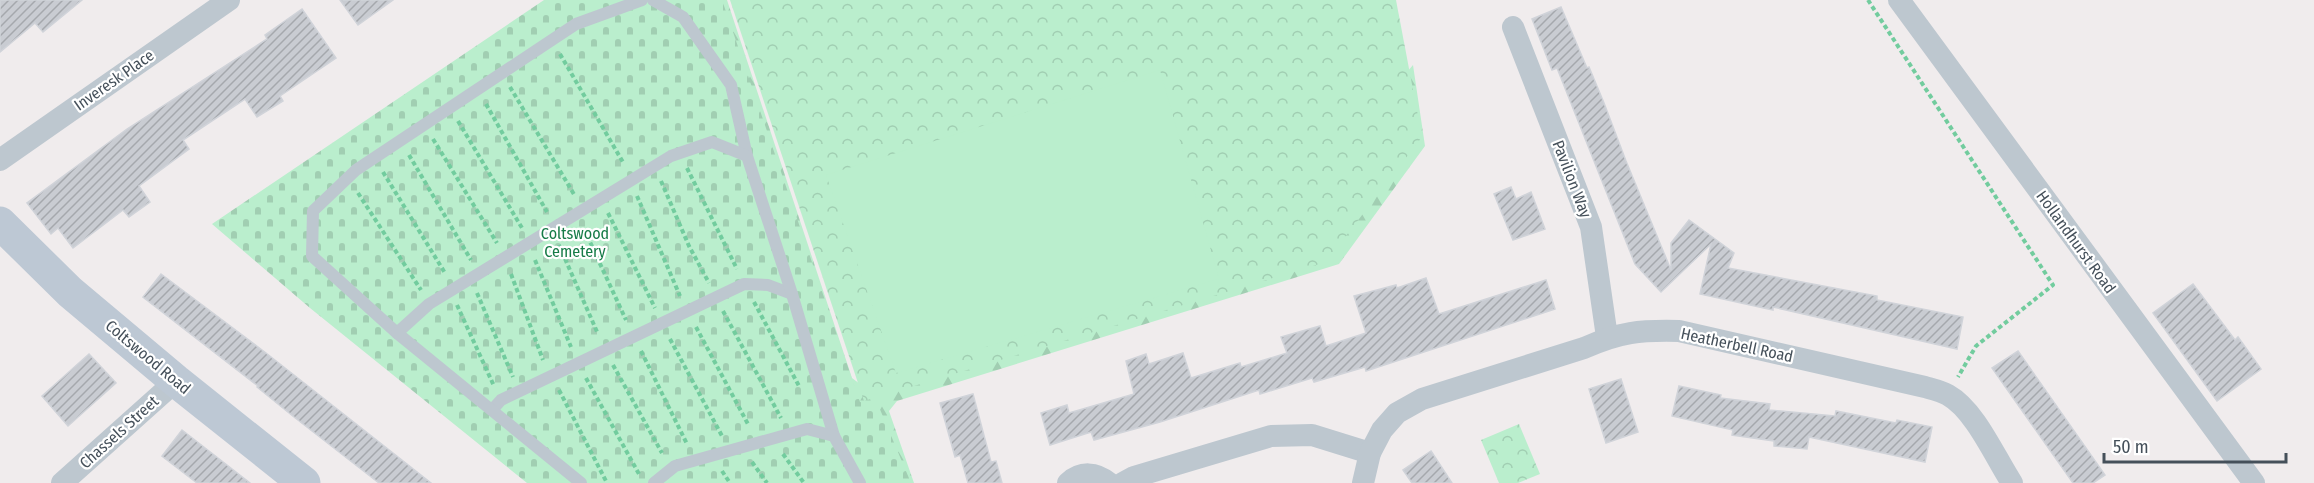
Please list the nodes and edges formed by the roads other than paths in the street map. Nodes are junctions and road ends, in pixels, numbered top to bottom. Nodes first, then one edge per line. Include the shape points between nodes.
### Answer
1 (229, 0) edge
2 (642, 0) edge
3 (654, 0) edge
4 (1899, 0) edge
5 (1513, 27) dead end
6 (747, 156) junction
7 (0, 160) edge
8 (0, 224) edge
9 (792, 294) junction
10 (397, 333) junction
11 (1607, 337) junction
12 (176, 381) junction
13 (492, 410) junction
14 (834, 436) junction
15 (1370, 453) junction
16 (62, 483) edge
17 (304, 483) edge
18 (581, 483) edge
19 (655, 483) edge
20 (860, 483) edge
21 (1068, 483) edge
22 (1109, 483) edge
23 (1123, 483) edge
24 (1363, 483) edge
25 (2012, 483) edge
26 (2254, 483) edge

1 - 7 street, Inveresk Place
2 - 10 lane via 576,24 374,158 313,211 312,256
3 - 6 lane via 683,17 731,85
4 - 26 street, Hollandhurst Road
5 - 11 street, Pavilion Way via 1591,227
6 - 9 lane
6 - 10 lane via 712,142 671,156 429,303
8 - 12 main road, Coltswood Road via 70,292
9 - 13 lane via 768,285 744,284 501,400
9 - 14 lane
10 - 13 lane
11 - 15 street, Heatherbell Road via 1584,348 1422,399 1397,413
11 - 25 street, Heatherbell Road via 1637,330 1679,331 1948,395 1964,408
12 - 16 street, Chassels Street
12 - 17 main road, Coltswood Road
13 - 18 lane
14 - 19 lane via 807,429 675,466
14 - 20 lane
15 - 23 street via 1312,435 1271,436
15 - 24 street, Heatherbell Road
21 - 22 street via 1086,474

